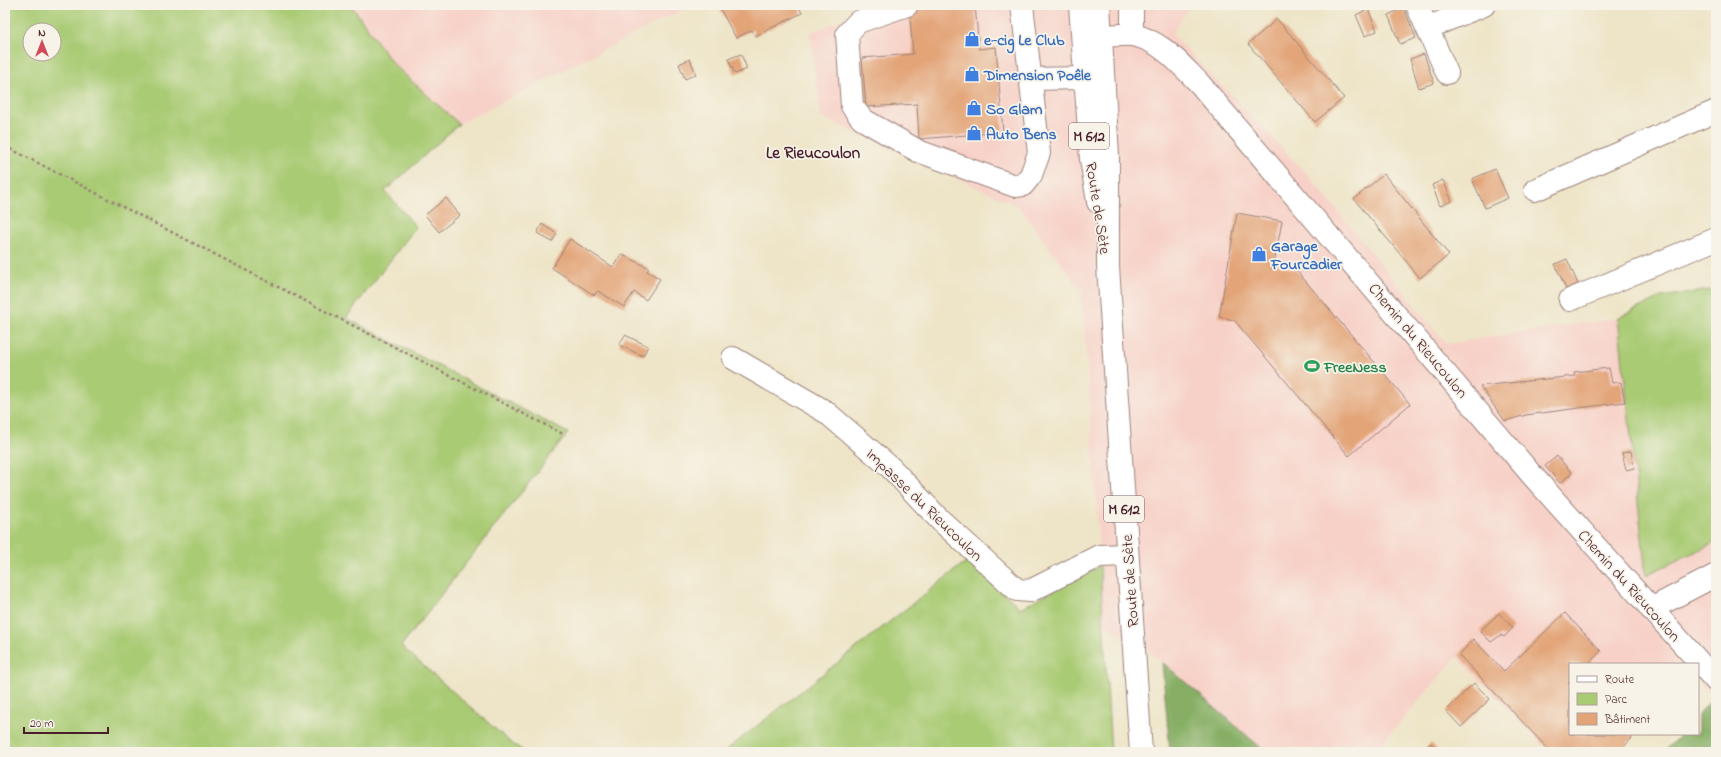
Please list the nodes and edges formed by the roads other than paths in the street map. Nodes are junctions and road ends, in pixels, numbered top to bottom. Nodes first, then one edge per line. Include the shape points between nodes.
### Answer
1 (907, 5) edge
2 (1022, 5) edge
3 (1080, 5) edge
4 (1100, 5) edge
5 (1132, 5) edge
6 (1417, 5) edge
7 (1484, 5) edge
8 (1427, 28) junction
9 (1132, 35) junction
10 (1102, 36) junction
11 (1447, 73) dead end
12 (1085, 78) junction
13 (1030, 79) junction
14 (1716, 111) edge
15 (1535, 190) dead end
16 (1716, 239) edge
17 (1108, 267) junction
18 (1570, 300) dead end
19 (732, 358) dead end
20 (1127, 555) junction
21 (1716, 575) edge
22 (1651, 609) junction
23 (1712, 673) edge
24 (1141, 752) edge

1 - 13 street via 858,22 847,34 852,106 862,119 918,151 1015,186 1023,185 1031,175 1039,153
2 - 13 street
3 - 12 street, Route de Sète / M 612
4 - 10 street, Route de Sète / M 612
5 - 9 street
6 - 8 street
7 - 8 street
8 - 11 street
9 - 10 street, Chemin du Rieucoulon
9 - 22 street, Chemin du Rieucoulon via 1167,51 1199,83 1531,474
10 - 17 street, Route de Sète / M 612 via 1108,156
12 - 13 street
12 - 17 street, Route de Sète / M 612 via 1091,159
14 - 15 street
16 - 18 street
17 - 20 street, Route de Sète / M 612
19 - 20 street, Impasse du Rieucoulon via 826,412 892,468 940,520 1016,590 1030,591 1099,556
20 - 24 street, Route de Sète / M 612
21 - 22 street
22 - 23 street, Chemin du Rieucoulon

